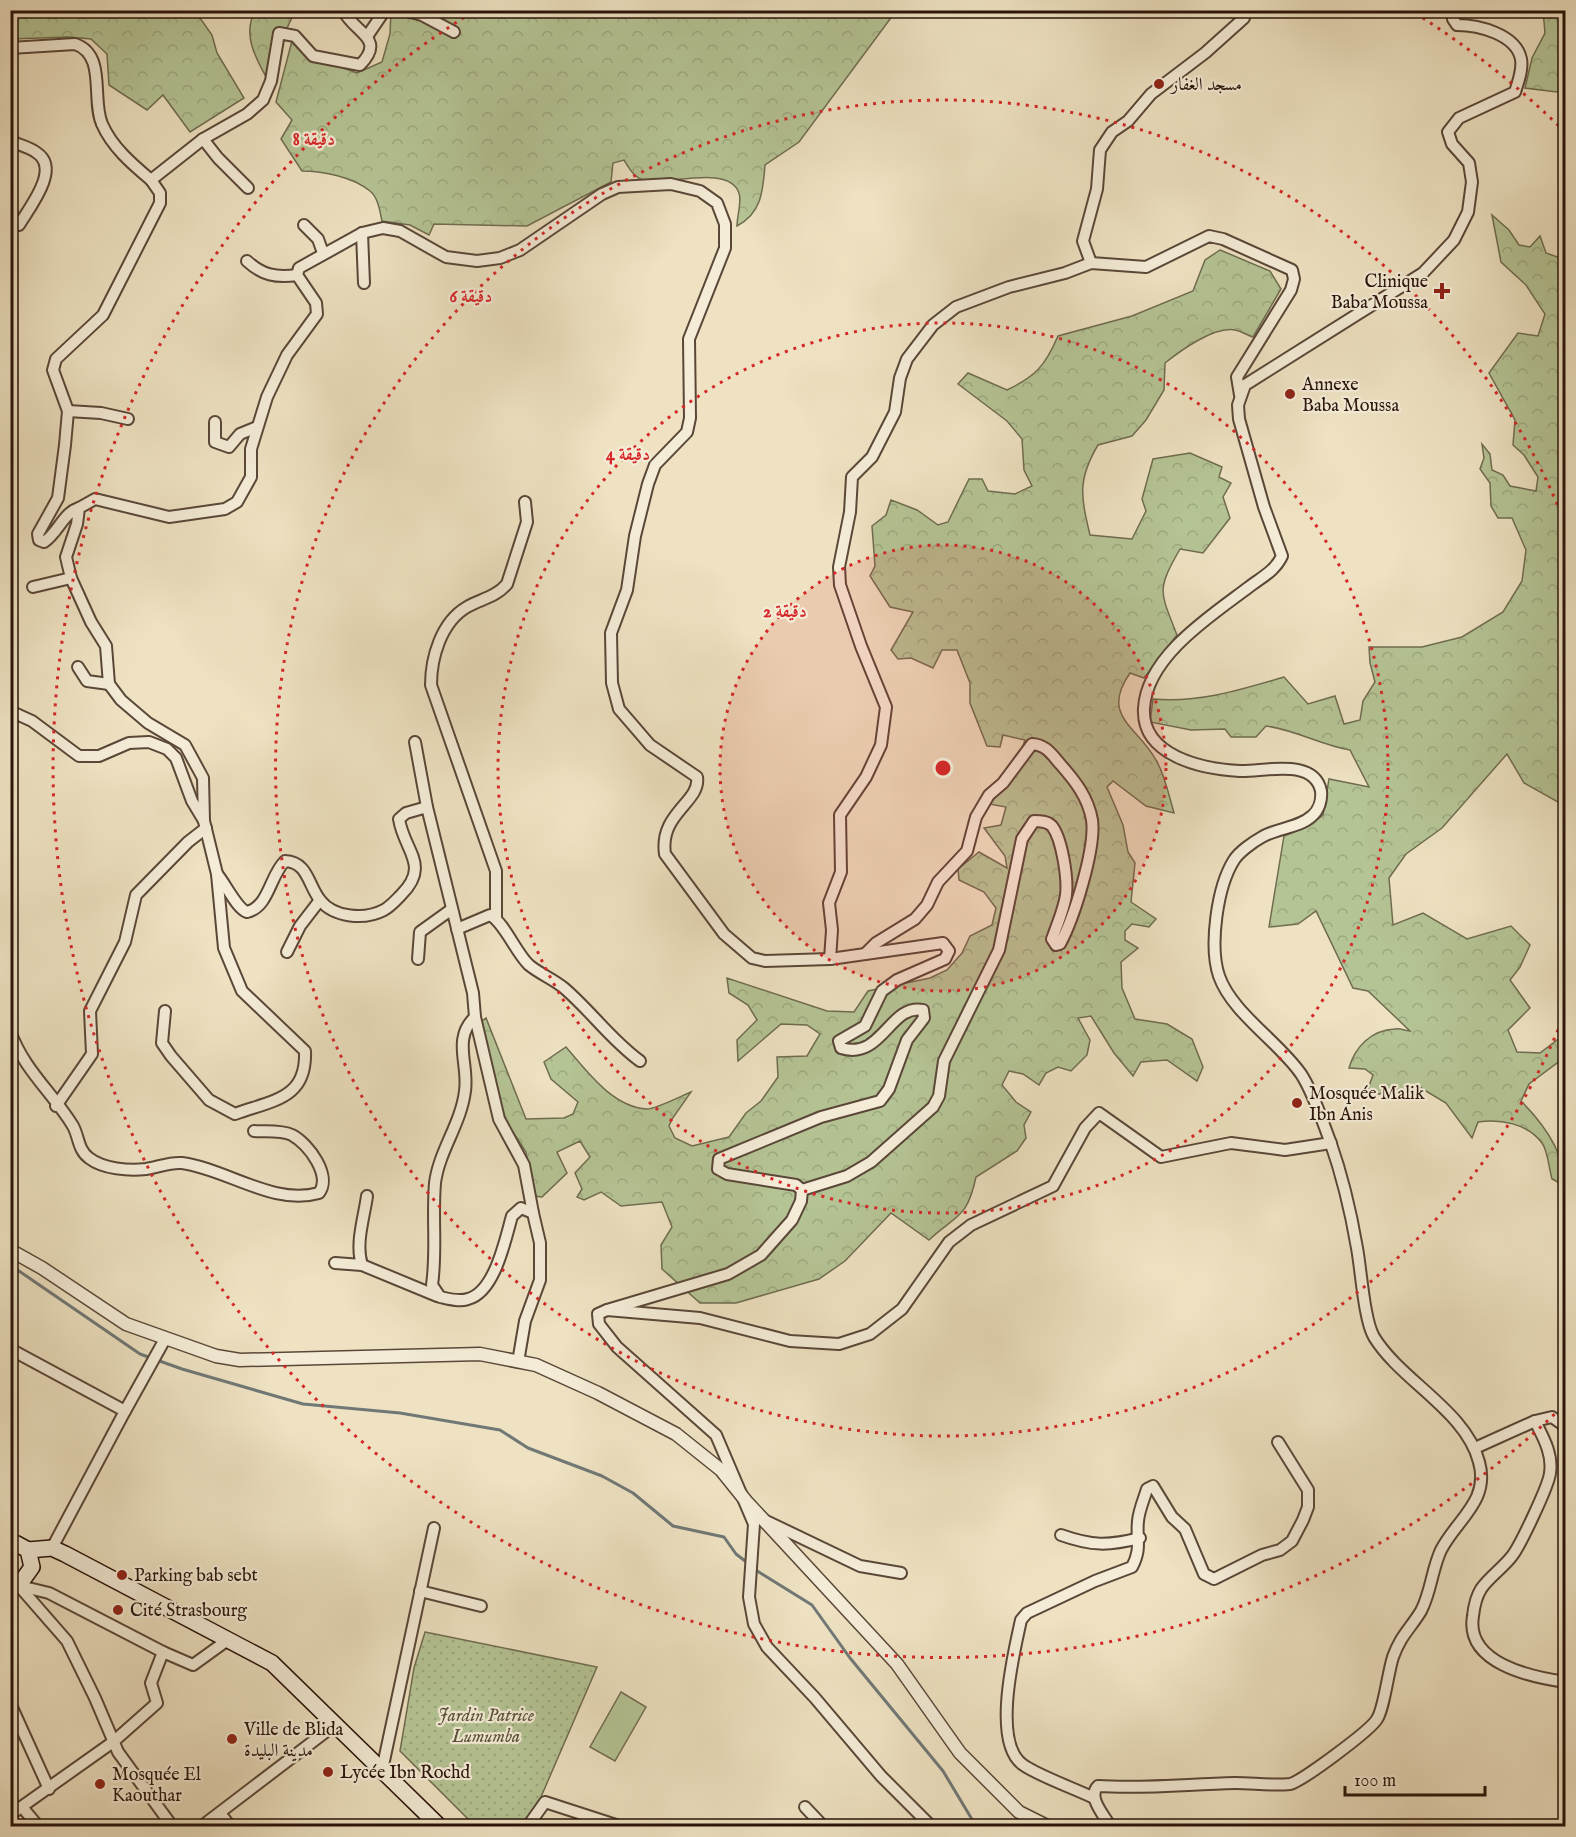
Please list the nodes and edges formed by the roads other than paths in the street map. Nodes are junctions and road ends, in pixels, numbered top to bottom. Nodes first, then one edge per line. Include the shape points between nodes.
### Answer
1 (343, 10) edge
2 (385, 10) edge
3 (403, 10) edge
4 (1461, 10) edge
5 (1244, 18) dead end
6 (454, 32) dead end
7 (368, 35) junction
8 (10, 48) edge
9 (203, 139) junction
10 (10, 141) edge
11 (151, 180) junction
12 (248, 188) dead end
13 (19, 225) dead end
14 (304, 225) dead end
15 (362, 233) junction
16 (323, 253) junction
17 (247, 261) dead end
18 (1091, 263) junction
19 (297, 275) junction
20 (364, 283) dead end
21 (1240, 398) junction
22 (68, 411) junction
23 (128, 419) dead end
24 (215, 422) dead end
25 (257, 427) junction
26 (525, 502) dead end
27 (79, 508) junction
28 (70, 578) junction
29 (33, 587) dead end
30 (78, 667) dead end
31 (109, 684) junction
32 (10, 711) edge
33 (415, 742) dead end
34 (428, 807) junction
35 (205, 824) junction
36 (216, 874) junction
37 (320, 900) junction
38 (452, 909) junction
39 (496, 918) junction
40 (456, 929) junction
41 (287, 952) dead end
42 (865, 954) junction
43 (418, 959) dead end
44 (830, 959) junction
45 (165, 1011) dead end
46 (475, 1017) junction
47 (10, 1031) edge
48 (640, 1061) dead end
49 (56, 1106) junction
50 (254, 1131) dead end
51 (1331, 1143) junction
52 (802, 1190) junction
53 (367, 1196) dead end
54 (533, 1213) junction
55 (10, 1250) edge
56 (335, 1263) dead end
57 (362, 1265) junction
58 (437, 1296) junction
59 (607, 1310) junction
60 (165, 1339) junction
61 (10, 1349) edge
62 (518, 1362) junction
63 (125, 1411) junction
64 (1535, 1421) junction
65 (1566, 1431) edge
66 (1278, 1442) dead end
67 (1474, 1448) junction
68 (746, 1501) junction
69 (759, 1522) junction
70 (434, 1528) dead end
71 (1061, 1535) dead end
72 (1140, 1538) junction
73 (10, 1544) edge
74 (52, 1548) junction
75 (28, 1550) junction
76 (901, 1573) dead end
77 (14, 1584) edge
78 (420, 1591) junction
79 (481, 1606) dead end
80 (229, 1639) junction
81 (164, 1652) junction
82 (1566, 1682) edge
83 (10, 1703) edge
84 (336, 1724) junction
85 (113, 1742) junction
86 (382, 1770) junction
87 (49, 1789) junction
88 (1094, 1798) junction
89 (22, 1807) junction
90 (805, 1807) dead end
91 (11, 1813) edge
92 (220, 1813) junction
93 (38, 1827) edge
94 (171, 1827) edge
95 (202, 1827) edge
96 (230, 1827) edge
97 (439, 1827) edge
98 (528, 1827) edge
99 (619, 1827) edge
100 (822, 1827) edge
101 (931, 1827) edge
102 (1047, 1827) edge
103 (1110, 1827) edge

1 - 7 street via 353,25
2 - 7 street
3 - 6 street
4 - 21 street via 1453,19 1457,25 1480,25 1510,42 1521,58 1515,93 1460,118 1448,132 1452,144 1469,164 1472,182 1468,212 1454,240 1423,273 1270,367 1245,385
5 - 18 street via 1151,94 1112,132 1100,150 1097,189 1083,241
7 - 9 street via 369,56 352,65 313,56 294,36 279,33 271,81 263,100 247,114
8 - 11 street via 75,44 83,47 92,57 95,69 101,122 113,143
9 - 11 street
9 - 12 street
10 - 13 street via 36,152 47,167 42,185
11 - 22 street via 160,193 160,203 103,315 56,359 53,370
14 - 16 street via 318,239
15 - 16 street
15 - 20 street
15 - 44 street via 382,228 400,231 446,257 477,261 501,258 520,250 618,187 671,184 700,190 717,203 725,224 725,248 689,339 687,432 655,465 648,484 627,590 611,633 612,682 625,718 650,745 697,777 695,792 668,825 663,840 665,854 724,934 752,958
16 - 19 street via 299,268
17 - 19 street via 266,274 282,278
18 - 21 street via 1146,267 1209,236 1292,270 1291,290 1237,377
18 - 44 street via 956,307 933,326 907,359 895,412 872,457 852,477 840,585 886,707 881,746 840,815 841,873 829,903
19 - 25 street via 316,303 317,314 286,355
21 - 51 street via 1239,419 1282,556 1271,571 1186,636 1168,655 1148,691 1145,721 1152,739 1163,750 1188,761 1240,771 1299,770 1319,785 1321,802 1312,816 1263,836 1235,858 1223,888 1214,930 1219,976 1235,1001 1302,1075
22 - 23 street via 101,412
22 - 27 street via 58,498 38,534 39,540 51,538 72,510
24 - 25 street via 215,442 229,447 240,434
25 - 27 street via 251,449 251,477 237,502 225,509 170,517 95,499
26 - 39 street via 527,522 507,584 500,592 465,608 448,625 431,669 431,685 496,871
27 - 28 street via 66,557
28 - 29 street
28 - 31 street via 106,646
30 - 31 street via 87,681
31 - 35 street via 148,723 185,745 202,778
32 - 35 street via 32,721 79,756 89,758 129,743 148,742 167,749 176,758
33 - 34 street
34 - 37 street via 399,819 412,851 415,873 412,884 388,908 356,916 341,914
34 - 38 street
35 - 36 street
35 - 49 street via 136,894 125,942 90,1011 92,1054
36 - 37 street via 239,908 247,912 262,902 278,868 285,861 295,862
36 - 45 street via 224,948 242,991 305,1051 306,1070 292,1093 235,1114 209,1100 162,1043
37 - 41 street
38 - 40 street
38 - 43 street via 420,932
39 - 40 street via 490,915
39 - 48 street via 508,940 529,964 562,987 615,1043
40 - 46 street via 473,993
42 - 44 street
42 - 52 street via 943,943 949,951 945,959 897,980 882,991 865,1026 839,1041 841,1048 850,1051 864,1048 878,1040 898,1016 915,1008 923,1010 924,1018 907,1040 889,1089 880,1101 821,1117 719,1158 718,1169 727,1174 796,1185
42 - 52 street via 915,919 938,882 967,851 976,817 989,795 1032,744 1046,748 1074,778 1092,819 1085,874 1060,944 1052,939 1066,895 1060,847 1052,826 1034,821 1022,839 999,950 944,1060 939,1096 933,1107 871,1162 847,1176
46 - 54 street via 499,1119 524,1165
46 - 58 street via 462,1038 465,1088 461,1112 435,1182 432,1285
47 - 49 street via 22,1059
49 - 50 street via 74,1127 82,1153 91,1160 124,1169 182,1163 272,1192 319,1193 325,1180 323,1172 305,1146 285,1133
51 - 59 street via 1285,1150 1231,1143 1161,1157 1099,1113 1085,1128 1053,1186 964,1230 949,1242 902,1309 870,1334 839,1344 790,1341 700,1318
51 - 67 street via 1356,1243 1371,1333 1455,1421
52 - 59 street via 792,1220 761,1255 728,1274
53 - 57 street via 358,1255
54 - 58 street via 521,1208 512,1215 487,1288 468,1300
54 - 62 street via 540,1243 540,1280 525,1321
55 - 60 street via 126,1324
56 - 57 street
57 - 58 street
59 - 68 street via 598,1314 599,1324 617,1347 716,1435
60 - 62 street via 240,1360 480,1354
60 - 63 street
61 - 63 street
62 - 68 street via 536,1365 598,1393 676,1434 721,1470
63 - 74 street
64 - 65 street via 1552,1417
64 - 67 street
64 - 82 street via 1547,1445 1550,1475 1514,1554 1481,1590 1471,1624 1482,1652 1542,1679
66 - 72 street via 1302,1479 1308,1499 1292,1541 1280,1551 1262,1555 1214,1579 1204,1575 1185,1529 1172,1517 1153,1486 1147,1489 1138,1522
67 - 88 street via 1481,1467 1477,1502 1442,1549 1422,1610 1400,1637 1377,1719 1294,1784 1232,1783 1146,1789 1098,1786
68 - 69 street
69 - 76 street via 860,1566
69 - 101 street via 749,1597 754,1624 767,1647
69 - 102 street via 897,1664 960,1753 1019,1812
70 - 78 street
71 - 72 street via 1089,1545
72 - 88 street via 1138,1557 1132,1567 1027,1613 1021,1620 1011,1665 1008,1725 1012,1752 1022,1764
73 - 75 main road
74 - 75 main road
74 - 80 main road
75 - 77 main road via 32,1558 29,1575
77 - 81 street via 49,1593
77 - 85 street via 67,1641
78 - 79 street
78 - 86 street
80 - 81 street via 193,1665
80 - 84 main road via 283,1671
81 - 85 street via 151,1683 157,1703
83 - 87 street
84 - 86 main road
84 - 92 street
85 - 87 street
85 - 94 street
86 - 97 main road
87 - 89 street
88 - 103 street
89 - 91 street
89 - 93 street
90 - 100 street
92 - 95 street
92 - 96 street
98 - 99 street via 544,1802

